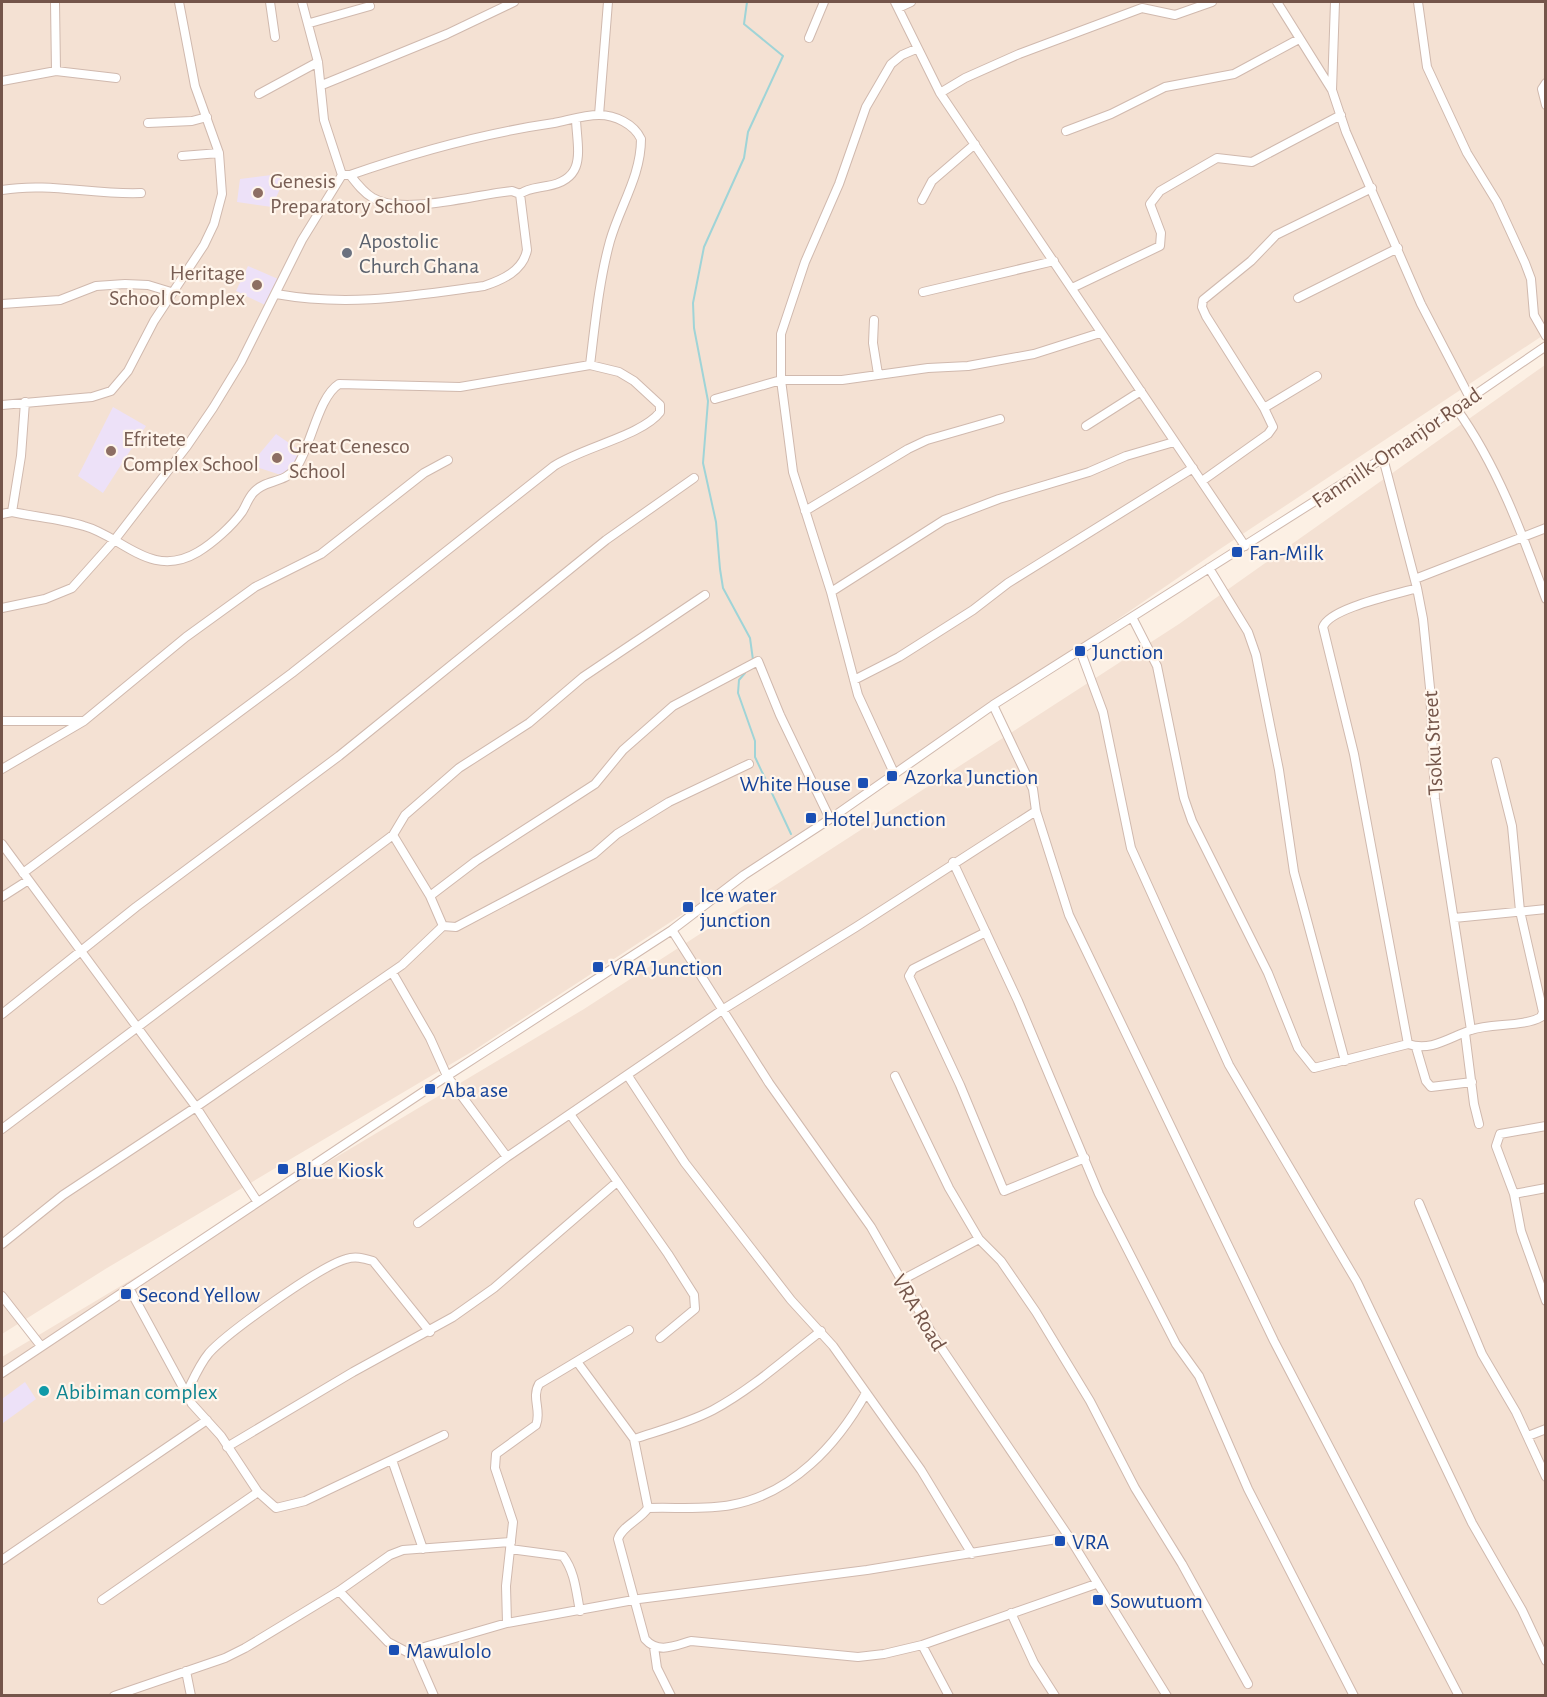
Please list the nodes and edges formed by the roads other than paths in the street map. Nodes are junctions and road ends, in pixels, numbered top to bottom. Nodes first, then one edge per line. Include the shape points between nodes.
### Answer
1 (55, 2) edge
2 (179, 2) edge
3 (270, 2) edge
4 (302, 2) edge
5 (514, 2) edge
6 (608, 2) edge
7 (824, 2) edge
8 (910, 2) edge
9 (1212, 2) edge
10 (1276, 2) edge
11 (1335, 2) edge
12 (1418, 2) edge
13 (1145, 4) edge
14 (896, 5) edge
15 (370, 6) dead end
16 (310, 23) junction
17 (275, 37) dead end
18 (809, 38) dead end
19 (1299, 39) junction
20 (916, 49) junction
21 (318, 62) junction
22 (56, 70) junction
23 (116, 78) dead end
24 (2, 81) edge
25 (1545, 83) edge
26 (322, 85) junction
27 (1332, 90) junction
28 (940, 93) junction
29 (260, 94) dead end
30 (1545, 105) edge
31 (599, 115) junction
32 (1341, 115) junction
33 (207, 117) junction
34 (576, 119) junction
35 (147, 123) dead end
36 (1066, 131) dead end
37 (975, 144) junction
38 (219, 153) junction
39 (182, 156) dead end
40 (346, 175) junction
41 (1372, 188) junction
42 (2, 190) edge
43 (141, 193) dead end
44 (520, 194) junction
45 (922, 200) dead end
46 (1398, 248) junction
47 (1053, 261) junction
48 (1072, 288) junction
49 (171, 292) junction
50 (923, 292) dead end
51 (276, 294) junction
52 (1298, 298) dead end
53 (2, 304) edge
54 (874, 320) dead end
55 (1101, 333) junction
56 (1545, 336) edge
57 (1545, 346) edge
58 (590, 365) junction
59 (878, 374) junction
60 (1317, 376) dead end
61 (781, 380) junction
62 (1141, 391) junction
63 (1470, 398) junction
64 (715, 399) dead end
65 (25, 402) junction
66 (2, 405) edge
67 (1264, 408) junction
68 (1456, 408) junction
69 (1000, 419) dead end
70 (1086, 426) dead end
71 (1174, 442) junction
72 (1383, 458) junction
73 (448, 460) dead end
74 (1193, 468) junction
75 (694, 478) dead end
76 (1202, 481) junction
77 (805, 511) junction
78 (12, 512) junction
79 (2, 514) edge
80 (1545, 528) edge
81 (1523, 537) junction
82 (113, 542) junction
83 (1245, 546) junction
84 (1209, 568) junction
85 (1416, 584) junction
86 (831, 592) junction
87 (705, 595) dead end
88 (1545, 599) edge
89 (2, 608) edge
90 (1132, 617) junction
91 (1080, 650) junction
92 (854, 680) junction
93 (993, 705) junction
94 (2, 721) edge
95 (84, 721) junction
96 (1496, 762) dead end
97 (749, 764) dead end
98 (2, 769) edge
99 (894, 773) junction
100 (1036, 811) junction
101 (830, 819) junction
102 (393, 835) junction
103 (2, 844) edge
104 (954, 862) junction
105 (25, 877) junction
106 (430, 896) junction
107 (2, 897) edge
108 (1545, 909) edge
109 (1520, 911) junction
110 (1454, 918) junction
111 (443, 926) junction
112 (672, 930) junction
113 (986, 932) junction
114 (82, 950) junction
115 (392, 972) junction
116 (722, 1010) junction
117 (2, 1014) edge
118 (139, 1027) junction
119 (1468, 1031) junction
120 (1412, 1045) junction
121 (1345, 1061) junction
122 (447, 1076) junction
123 (628, 1076) junction
124 (895, 1076) dead end
125 (1472, 1082) junction
126 (196, 1107) junction
127 (570, 1114) junction
128 (1479, 1125) dead end
129 (1545, 1126) edge
130 (2, 1129) edge
131 (507, 1157) junction
132 (1085, 1158) junction
133 (617, 1182) junction
134 (1545, 1188) edge
135 (1514, 1194) junction
136 (257, 1201) junction
137 (1419, 1203) dead end
138 (418, 1223) dead end
139 (979, 1239) junction
140 (2, 1244) edge
141 (900, 1281) junction
142 (1542, 1286) edge
143 (129, 1288) junction
144 (2, 1296) edge
145 (1545, 1301) edge
146 (629, 1330) dead end
147 (821, 1331) junction
148 (430, 1332) junction
149 (660, 1338) dead end
150 (41, 1346) junction
151 (578, 1363) junction
152 (2, 1373) edge
153 (866, 1393) junction
154 (186, 1394) junction
155 (207, 1420) junction
156 (1545, 1429) edge
157 (444, 1435) dead end
158 (1528, 1436) junction
159 (634, 1439) junction
160 (227, 1447) junction
161 (392, 1460) junction
162 (1545, 1477) edge
163 (258, 1492) junction
164 (648, 1508) junction
165 (1069, 1537) junction
166 (511, 1545) junction
167 (423, 1549) junction
168 (972, 1554) junction
169 (2, 1560) edge
170 (1096, 1584) junction
171 (339, 1591) junction
172 (102, 1600) dead end
173 (635, 1600) junction
174 (580, 1611) junction
175 (1011, 1613) junction
176 (507, 1623) junction
177 (922, 1645) junction
178 (654, 1647) junction
179 (414, 1650) junction
180 (1545, 1661) edge
181 (186, 1671) junction
182 (1248, 1684) dead end
183 (114, 1695) edge
184 (192, 1695) edge
185 (434, 1695) edge
186 (671, 1695) edge
187 (949, 1695) edge
188 (1055, 1695) edge
189 (1167, 1695) edge
190 (1354, 1695) edge
191 (1460, 1695) edge

1 - 22 street
2 - 33 street via 195,86
3 - 17 street
4 - 16 street
5 - 26 street
6 - 31 street
7 - 18 street
8 - 14 street
9 - 13 street via 1175,15
10 - 19 street
11 - 27 street
12 - 56 street via 1427,67 1524,263 1531,279 1534,315
13 - 28 street via 1019,54
14 - 20 street
15 - 16 street
16 - 21 street
19 - 27 street
19 - 36 street via 1234,74 1165,87
20 - 28 street
20 - 61 street via 891,64 866,107 781,334
21 - 26 street
21 - 29 street
22 - 23 street
22 - 24 street
25 - 30 street
26 - 40 street via 324,120
27 - 32 street
28 - 37 street
31 - 34 street
31 - 58 street via 632,128 640,139 641,149 606,259
32 - 41 street
32 - 48 street via 1252,162 1217,158 1160,191 1150,204 1161,233 1160,246
33 - 35 street
33 - 38 street
34 - 40 street via 484,136
34 - 44 street via 579,157 571,176
37 - 45 street via 932,181
37 - 47 street
38 - 39 street
38 - 49 street via 220,208 204,245
40 - 44 street via 374,199 390,204 422,205 512,191
40 - 51 street via 302,240
41 - 46 street
41 - 67 street via 1276,235 1203,300 1206,316
42 - 43 street via 49,186
44 - 51 street via 527,250 522,265 501,280 484,286 348,302
46 - 52 street
46 - 63 street via 1421,304
47 - 48 street
47 - 50 street
48 - 55 street
49 - 53 street via 148,285 96,286 60,300
49 - 65 street via 128,371 111,391 92,397
51 - 82 street via 213,408
54 - 59 street
55 - 59 street via 1034,354 968,366
55 - 62 street
57 - 63 street, Fanmilk-Omanjor Road
58 - 82 street via 460,387 339,384 329,394 304,453 289,477 255,490 242,512 199,552 182,559 162,560
58 - 105 street via 634,381 660,405 656,418 554,466
59 - 61 street via 842,380
60 - 67 street
61 - 64 street
61 - 77 street via 793,472
62 - 70 street
62 - 71 street
63 - 68 street, Fanmilk-Omanjor Road
65 - 66 street
65 - 78 street
67 - 76 street via 1272,423 1271,431
68 - 72 street, Fanmilk-Omanjor Road
68 - 81 street via 1484,450
69 - 77 street via 908,449
71 - 74 street
71 - 86 street via 953,516
72 - 83 street, Fanmilk-Omanjor Road
72 - 85 street, Tsoku Street
73 - 95 street via 401,490 321,554 280,572 229,606
74 - 76 street
74 - 92 street via 1008,583 974,610 899,657
75 - 114 street via 606,540 330,763
76 - 83 street
77 - 86 street
78 - 79 street
78 - 82 street via 84,526
80 - 81 street
81 - 85 street
81 - 88 street
82 - 89 street via 72,588 45,599
83 - 84 street, Fanmilk-Omanjor Road
84 - 90 street, Fanmilk-Omanjor Road
84 - 121 street via 1248,632 1256,655 1296,882
85 - 110 street, Tsoku Street via 1430,688 1435,799
85 - 120 street via 1353,607 1331,618 1323,627 1354,754
86 - 92 street
87 - 102 street via 583,677 530,723 459,768 405,815
90 - 91 street, Fanmilk-Omanjor Road
90 - 121 street via 1157,666 1192,821 1268,973 1298,1048 1314,1068
91 - 93 street, Fanmilk-Omanjor Road
91 - 180 street via 1103,712 1131,848 1224,1055 1357,1282 1472,1523 1522,1610
92 - 99 street via 866,717
93 - 99 street, Fanmilk-Omanjor Road
93 - 100 street via 1033,789
94 - 95 street
95 - 98 street
96 - 109 street via 1512,826
97 - 111 street via 669,802 617,834 594,854 537,886 462,924
99 - 101 street, Fanmilk-Omanjor Road
100 - 104 street
100 - 191 street via 1069,915 1274,1341
101 - 106 street via 758,661 679,702 623,750 595,784 476,861
101 - 112 street, Fanmilk-Omanjor Road via 744,875
102 - 106 street
102 - 118 street
103 - 105 street
104 - 113 street
104 - 116 street
105 - 107 street
105 - 114 street
106 - 111 street
108 - 109 street
109 - 110 street
109 - 119 street via 1543,1012 1535,1020
110 - 119 street, Tsoku Street
111 - 115 street
112 - 116 street, VRA Road
112 - 122 street, Fanmilk-Omanjor Road
113 - 132 street
113 - 132 street via 913,969 909,976 915,995 960,1084 1004,1191
114 - 117 street
114 - 118 street
115 - 122 street
115 - 126 street
116 - 123 street
116 - 141 street, VRA Road via 839,1179
118 - 126 street
118 - 130 street
119 - 120 street via 1443,1042
119 - 125 street, Tsoku Street
120 - 121 street
120 - 125 street via 1431,1087
122 - 131 street
122 - 136 street, Fanmilk-Omanjor Road
123 - 127 street
123 - 147 street via 685,1163 791,1300
124 - 139 street via 949,1188
125 - 128 street, Tsoku Street
126 - 136 street
126 - 140 street via 72,1189
127 - 131 street
127 - 133 street
129 - 135 street via 1500,1134 1496,1146
131 - 138 street
132 - 190 street via 1157,1308 1176,1344 1200,1376 1248,1489
133 - 148 street via 494,1288
133 - 149 street via 694,1295 695,1309
134 - 135 street
135 - 142 street via 1516,1214
136 - 143 street, Fanmilk-Omanjor Road
137 - 158 street via 1482,1354
139 - 141 street
139 - 182 street via 1001,1262 1069,1366
141 - 165 street, VRA Road
142 - 145 street
143 - 150 street, Fanmilk-Omanjor Road
143 - 154 street
144 - 150 street
146 - 151 street
147 - 153 street
147 - 159 street via 758,1381 714,1409
148 - 154 street via 373,1261 347,1258 302,1283 221,1342 203,1361
148 - 160 street via 353,1372
150 - 152 street, Fanmilk-Omanjor Road
151 - 159 street
151 - 166 street via 539,1384 535,1396 536,1425 501,1449 494,1460 511,1510
153 - 164 street via 851,1420 824,1453 776,1490 755,1500 729,1505
153 - 168 street via 921,1470
154 - 155 street
155 - 160 street
155 - 169 street
156 - 158 street
157 - 161 street
158 - 162 street
159 - 164 street
160 - 163 street
161 - 163 street via 284,1508 268,1504
161 - 167 street
163 - 172 street
164 - 173 street via 620,1532 618,1539
165 - 168 street
165 - 170 street, VRA Road
166 - 167 street
166 - 174 street via 563,1556 570,1564
166 - 176 street
167 - 171 street via 390,1555
168 - 173 street
170 - 175 street
170 - 189 street, VRA Road
171 - 179 street via 388,1642 403,1652
171 - 181 street via 246,1648
173 - 174 street
173 - 178 street via 645,1639
174 - 176 street
175 - 177 street
175 - 188 street via 1040,1674
176 - 179 street
177 - 178 street via 858,1657 691,1641 664,1649
177 - 187 street
178 - 186 street via 657,1668
179 - 185 street
181 - 183 street
181 - 184 street

